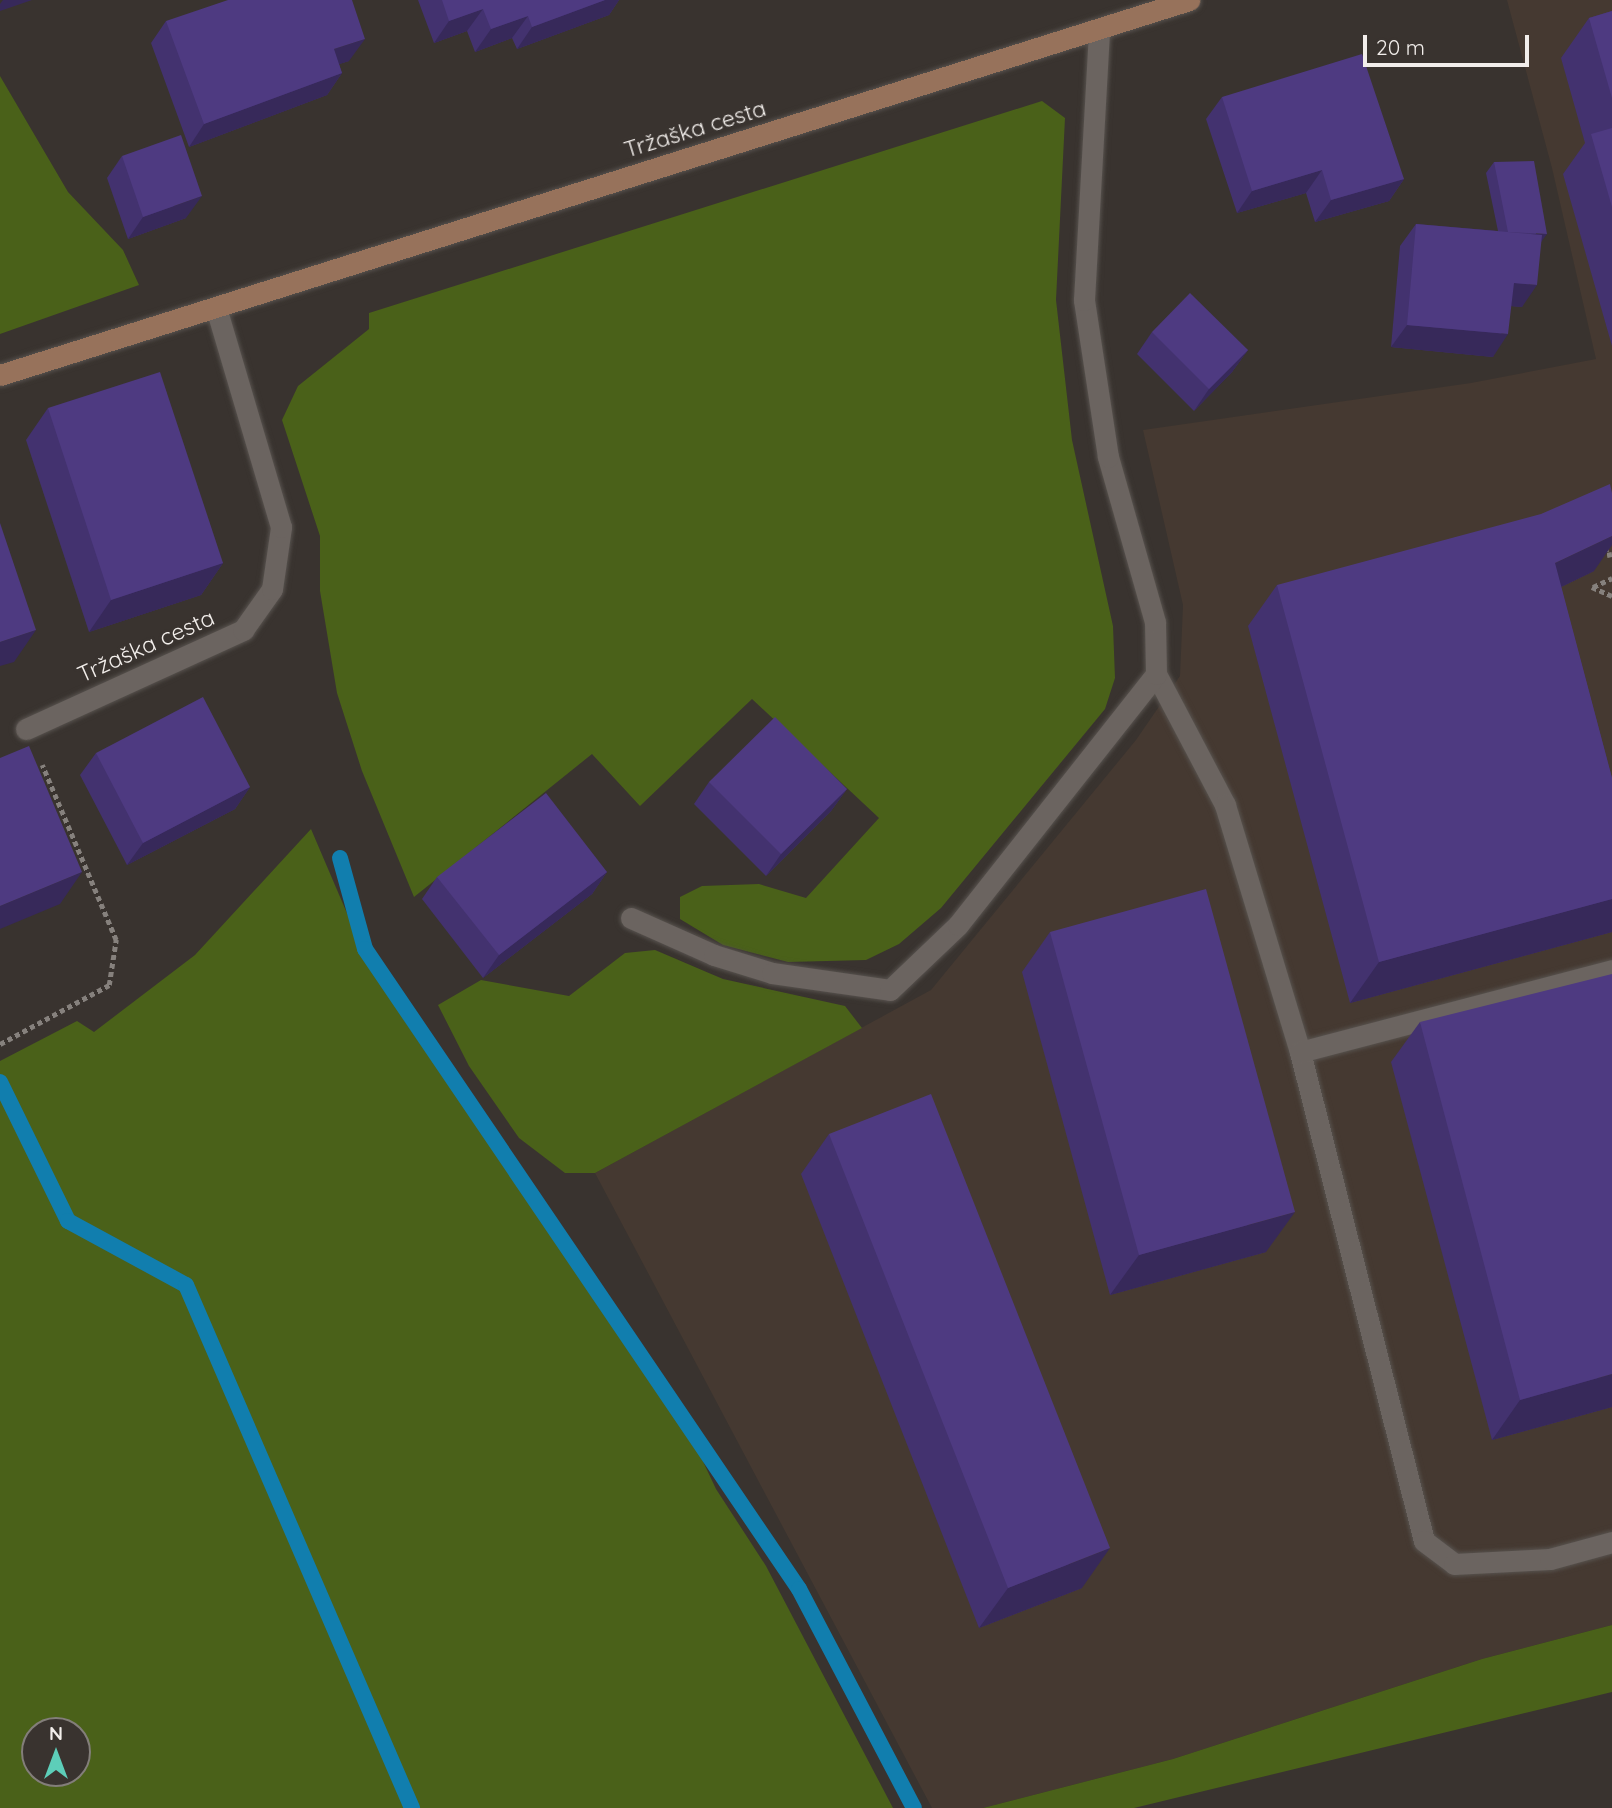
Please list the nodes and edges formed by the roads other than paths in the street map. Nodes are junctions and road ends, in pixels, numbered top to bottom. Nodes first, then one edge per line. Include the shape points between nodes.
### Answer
1 (1189, 0) edge
2 (1099, 30) junction
3 (216, 307) junction
4 (0, 375) edge
5 (1156, 674) junction
6 (26, 729) road end
7 (631, 918) dead end
8 (1612, 970) edge
9 (1300, 1052) junction
10 (1612, 1542) edge

1 - 2 main road, Tržaška cesta
2 - 3 main road, Tržaška cesta
2 - 5 street via 1084,300 1108,457 1155,622
3 - 4 main road, Tržaška cesta
3 - 6 street, Tržaška cesta via 281,527 272,589 243,630
5 - 7 street via 958,925 890,990 772,973 714,955
5 - 9 street via 1225,805
8 - 9 street
9 - 10 street via 1424,1541 1454,1564 1550,1559

